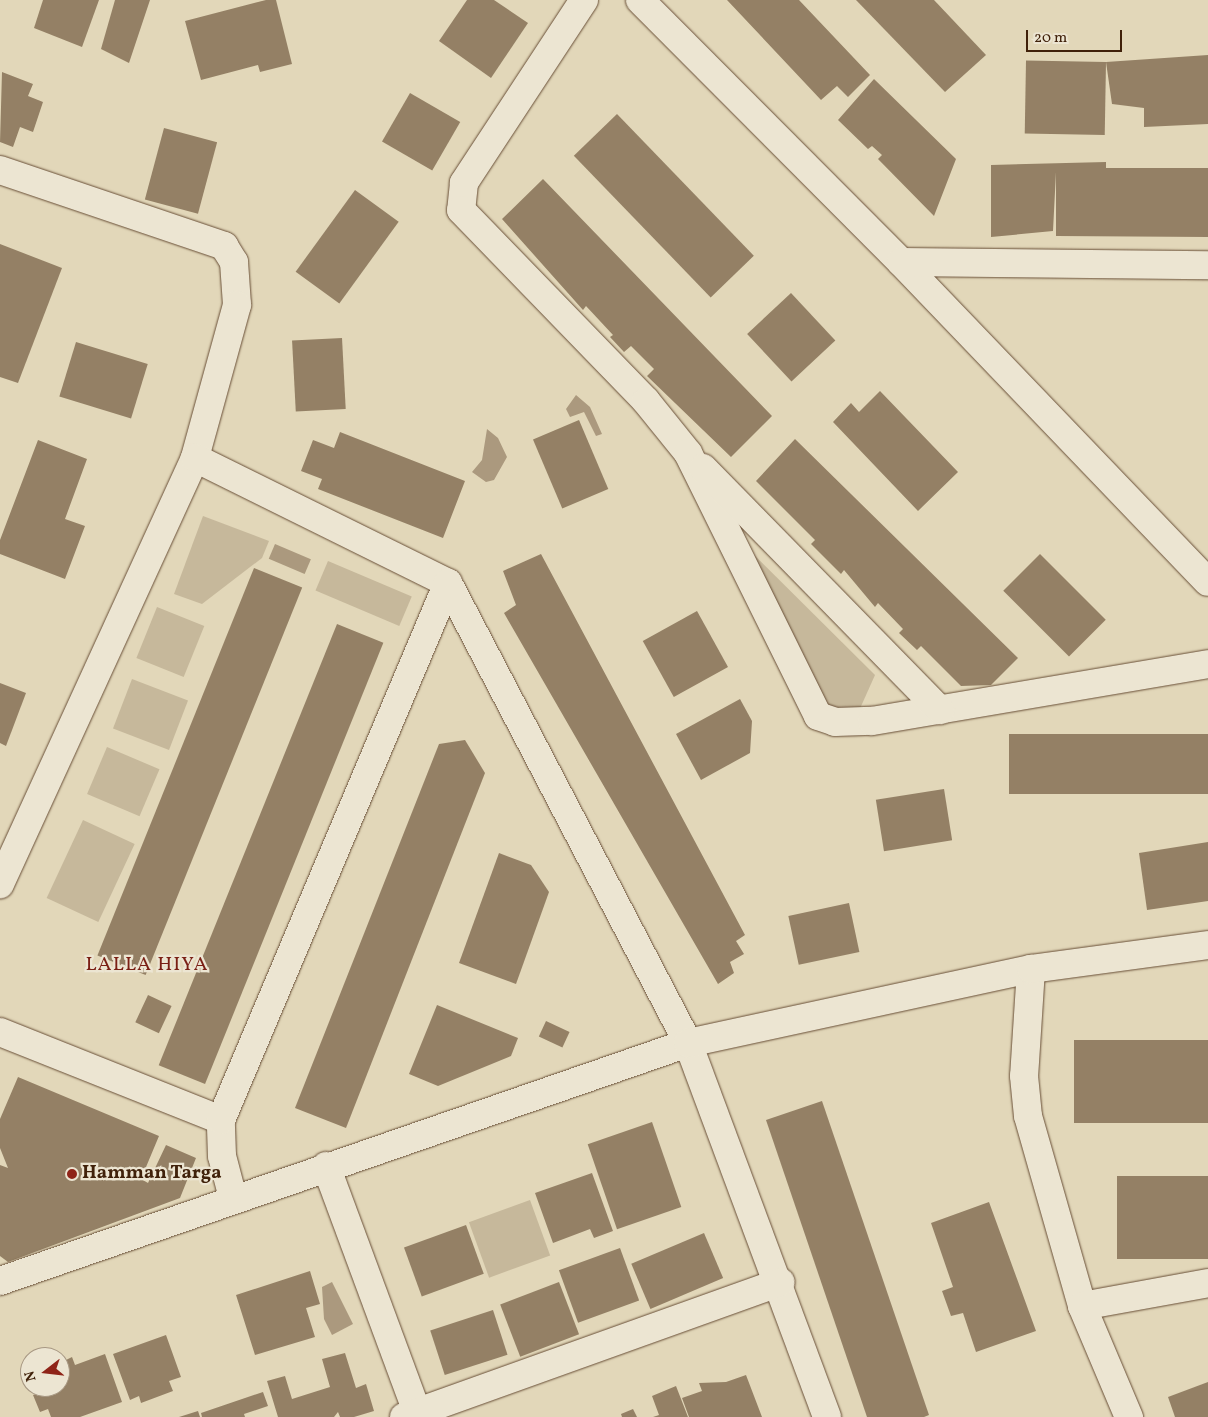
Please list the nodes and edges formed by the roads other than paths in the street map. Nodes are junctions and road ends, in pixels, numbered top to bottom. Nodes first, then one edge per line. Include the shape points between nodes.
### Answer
1 (584, 0) edge
2 (640, 0) edge
3 (0, 170) edge
4 (901, 262) junction
5 (1208, 265) edge
6 (688, 453) junction
7 (195, 458) junction
8 (1208, 582) edge
9 (448, 583) junction
10 (1208, 664) edge
11 (940, 710) junction
12 (0, 884) edge
13 (1208, 945) edge
14 (1031, 969) junction
15 (0, 1032) edge
16 (688, 1043) junction
17 (220, 1120) junction
18 (326, 1166) junction
19 (233, 1198) junction
20 (0, 1281) edge
21 (781, 1282) junction
22 (1208, 1283) edge
23 (1082, 1306) junction
24 (410, 1415) edge
25 (827, 1417) edge
26 (1129, 1417) edge

1 - 6 street via 464,183 461,210 646,401
2 - 4 street
3 - 7 street via 224,246 234,262 237,305
4 - 5 street
4 - 8 street
6 - 11 street
6 - 11 street via 818,716 850,723
7 - 9 street
7 - 12 street
9 - 16 street
9 - 17 street
10 - 11 street
13 - 14 street
14 - 16 street
14 - 23 street via 1024,1076 1028,1116
15 - 17 street
16 - 18 street
16 - 21 street
17 - 19 street via 222,1156
18 - 19 street
18 - 24 street
19 - 20 street
21 - 24 street
21 - 25 street
22 - 23 street
23 - 26 street

